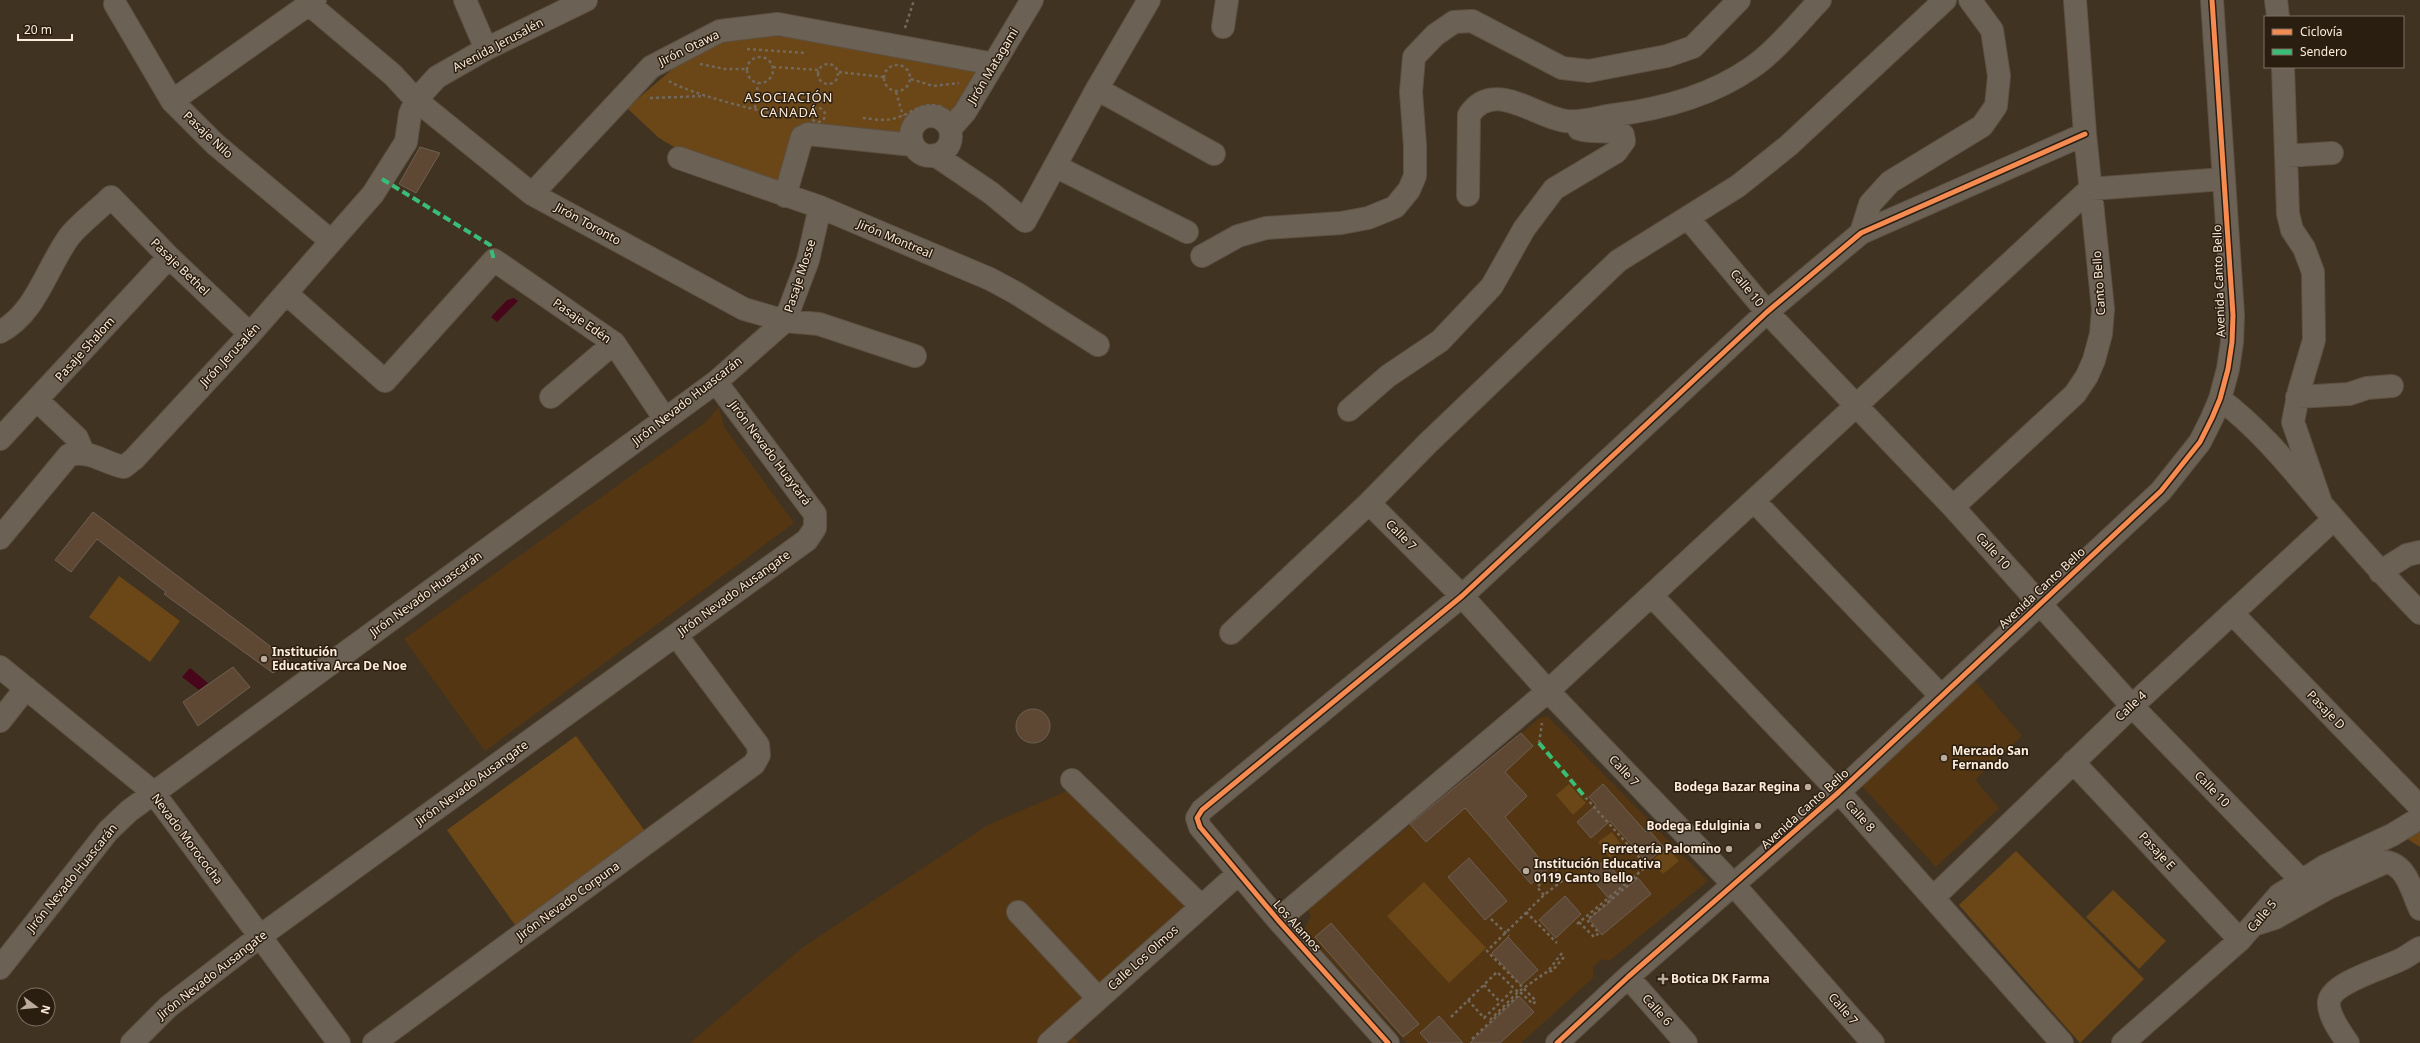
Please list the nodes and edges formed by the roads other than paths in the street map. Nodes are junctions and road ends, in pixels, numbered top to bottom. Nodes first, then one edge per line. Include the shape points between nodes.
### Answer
1 (465, 0) edge
2 (586, 0) edge
3 (1032, 0) edge
4 (1149, 0) edge
5 (1227, 0) edge
6 (1739, 0) edge
7 (1820, 0) edge
8 (1945, 0) edge
9 (1970, 0) edge
10 (2075, 0) edge
11 (2212, 0) edge
12 (2276, 0) edge
13 (312, 3) edge
14 (115, 4) dead end
15 (2278, 16) edge
16 (1223, 27) dead end
17 (486, 49) junction
18 (994, 64) junction
19 (2282, 68) edge
20 (1097, 89) junction
21 (416, 100) junction
22 (172, 101) junction
23 (950, 120) junction
24 (1566, 121) junction
25 (2085, 134) junction
26 (913, 145) junction
27 (2332, 153) dead end
28 (1214, 154) dead end
29 (935, 155) junction
30 (2286, 156) junction
31 (679, 158) dead end
32 (1055, 166) junction
33 (2224, 179) junction
34 (2090, 189) junction
35 (532, 194) junction
36 (1468, 194) dead end
37 (785, 196) junction
38 (820, 207) junction
39 (1688, 218) junction
40 (1187, 232) dead end
41 (1861, 233) junction
42 (331, 241) junction
43 (1202, 256) dead end
44 (169, 257) junction
45 (286, 293) junction
46 (1767, 312) junction
47 (785, 321) junction
48 (0, 332) edge
49 (250, 334) junction
50 (614, 343) junction
51 (1098, 345) dead end
52 (915, 356) dead end
53 (716, 382) junction
54 (2392, 386) dead end
55 (551, 397) dead end
56 (2297, 397) junction
57 (2220, 399) junction
58 (38, 401) junction
59 (1855, 405) junction
60 (1349, 410) dead end
61 (665, 419) junction
62 (0, 439) edge
63 (83, 452) junction
64 (1754, 501) junction
65 (1369, 503) junction
66 (1953, 508) junction
67 (2327, 511) junction
68 (815, 528) joint
69 (0, 538) edge
70 (2420, 552) edge
71 (2380, 572) junction
72 (1462, 596) junction
73 (1652, 596) junction
74 (2040, 603) junction
75 (2232, 613) junction
76 (2420, 613) edge
77 (1231, 633) dead end
78 (676, 635) junction
79 (0, 667) edge
80 (26, 688) junction
81 (1548, 691) junction
82 (1941, 696) junction
83 (2132, 706) junction
84 (0, 721) edge
85 (2073, 762) junction
86 (1072, 780) dead end
87 (153, 792) junction
88 (1839, 792) junction
89 (2420, 807) edge
90 (2420, 818) edge
91 (1238, 874) junction
92 (2413, 877) edge
93 (2301, 880) junction
94 (1734, 885) junction
95 (1933, 898) junction
96 (1201, 906) junction
97 (2420, 910) edge
98 (1018, 912) dead end
99 (1278, 920) junction
100 (2256, 924) junction
101 (259, 937) junction
102 (2240, 940) junction
103 (2420, 948) edge
104 (0, 968) edge
105 (1628, 978) junction
106 (1098, 998) junction
107 (2347, 1042) edge
108 (132, 1043) edge
109 (339, 1043) edge
110 (374, 1043) edge
111 (1048, 1043) edge
112 (1388, 1043) edge
113 (1557, 1043) edge
114 (1686, 1043) edge
115 (1873, 1043) edge
116 (2062, 1043) edge
117 (2123, 1043) edge

1 - 17 street
2 - 17 street, Avenida Jerusalén
3 - 18 street, Jirón Matagami
4 - 20 street
5 - 16 street
6 - 43 street via 1693,47 1667,56 1589,71 1562,68 1472,21 1454,22 1435,35 1414,57 1411,92 1415,146 1414,176 1409,190 1395,207 1368,218 1341,223 1266,228 1238,236
7 - 24 street via 1751,68 1699,96 1629,113
8 - 39 street via 1788,146 1738,186
9 - 41 street via 1994,36 1999,76 1996,106 1982,126 1890,182 1870,204
10 - 25 street, Canto Bello
11 - 33 street, Avenida Canto Bello
12 - 15 street
13 - 21 street, Jirón Toronto via 393,75
13 - 22 street
14 - 22 street, Pasaje Nilo
17 - 21 street, Avenida Jerusalén via 437,77
18 - 23 street, Jirón Matagami via 964,112
18 - 35 street, Jirón Otawa via 778,24 720,31 651,67
19 - 30 street
20 - 28 street
20 - 32 street
21 - 35 street, Jirón Toronto
21 - 42 street, Jirón Jerusalén via 410,114 406,142 372,194
22 - 42 street, Pasaje Nilo via 215,144
23 - 26 street via 937,116 919,119 912,128
23 - 29 street via 951,136 946,148
24 - 36 street via 1505,100 1485,101 1475,106 1470,115
24 - 60 street via 1580,130 1617,132 1623,135 1624,141 1616,152 1554,189 1524,230 1492,286 1440,341 1388,376
25 - 34 street, Canto Bello
25 - 41 street
26 - 29 street via 923,154
26 - 37 street via 808,134 802,137
27 - 30 street
29 - 32 street via 991,193 1025,221
30 - 56 street via 2288,214 2292,230 2304,248 2313,272 2314,340
31 - 37 street, Jirón Montreal
32 - 40 street
33 - 34 street
33 - 57 street, Avenida Canto Bello via 2233,315 2228,369
34 - 59 street
34 - 66 street, Canto Bello via 2103,309 2101,334 2087,376 2075,394
35 - 47 street, Jirón Toronto via 744,309
37 - 38 street, Jirón Montreal
38 - 47 street, Pasaje Mosse via 808,260
38 - 51 street, Jirón Montreal via 990,279
39 - 46 street, Calle 10
39 - 65 street via 1655,235 1618,261
41 - 46 street
42 - 45 street, Jirón Jerusalén
44 - 48 street, Pasaje Bethel via 111,197 69,237 25,313 14,325
44 - 49 street, Pasaje Bethel
44 - 58 street, Pasaje Shalom
45 - 49 street, Jirón Jerusalén
45 - 50 street, Pasaje Edén via 385,381 494,260
46 - 59 street, Calle 10
46 - 72 street
47 - 52 street, Jirón Toronto via 819,324
47 - 53 street, Jirón Nevado Huascarán
49 - 63 street, Jirón Jerusalén via 124,467 108,464
50 - 55 street
50 - 61 street, Pasaje Edén
53 - 61 street, Jirón Nevado Huascarán
53 - 68 street, Jirón Nevado Huaytará via 815,514
54 - 56 street via 2368,388 2349,394
56 - 67 street via 2294,430
57 - 67 street via 2268,440
57 - 74 street, Avenida Canto Bello via 2200,442 2161,491
58 - 62 street, Pasaje Shalom
58 - 63 street via 77,438
59 - 64 street
59 - 66 street, Calle 10
61 - 87 street, Jirón Nevado Huascarán
63 - 69 street via 69,455 59,465
64 - 73 street
64 - 82 street
65 - 72 street, Calle 7
65 - 77 street
66 - 74 street, Calle 10
67 - 71 street
67 - 75 street, Calle 4
68 - 78 street, Jirón Nevado Ausangate via 807,540
70 - 71 street via 2407,555
71 - 76 street
72 - 81 street, Calle 7
72 - 91 street, Los Alamos via 1202,810 1197,818 1200,827
73 - 81 street
73 - 88 street, Calle 8
74 - 82 street, Avenida Canto Bello
74 - 83 street, Calle 10
75 - 83 street, Calle 4
75 - 89 street, Pasaje D
78 - 101 street, Jirón Nevado Ausangate
78 - 110 street, Jirón Nevado Corpuna via 758,745 759,755 754,764
79 - 80 street, Nevado Morococha
80 - 84 street
80 - 87 street, Nevado Morococha
81 - 94 street, Calle 7
81 - 99 street
82 - 88 street, Avenida Canto Bello
83 - 85 street, Calle 4
83 - 93 street, Calle 10
85 - 95 street, Calle 4
85 - 102 street, Pasaje E
86 - 96 street
87 - 101 street, Nevado Morococha
87 - 104 street, Jirón Nevado Huascarán via 108,831
88 - 94 street, Avenida Canto Bello
88 - 95 street, Calle 8
90 - 93 street, Calle 5 via 2392,835
91 - 96 street, Calle Los Olmos
91 - 99 street, Los Alamos
92 - 97 street
92 - 100 street via 2394,863 2386,862 2328,888 2275,918
93 - 100 street, Calle 5 via 2279,895
94 - 105 street, Avenida Canto Bello
94 - 115 street, Calle 7
95 - 116 street, Calle 8
96 - 106 street, Calle Los Olmos
98 - 106 street
99 - 112 street, Los Alamos
100 - 102 street, Calle 5
101 - 108 street, Jirón Nevado Ausangate via 168,1007
101 - 109 street, Nevado Morococha
102 - 117 street, Calle 5
103 - 107 street via 2402,959 2343,985 2332,993 2329,1003 2332,1014
105 - 113 street, Avenida Canto Bello
105 - 114 street, Calle 6
106 - 111 street, Calle Los Olmos

